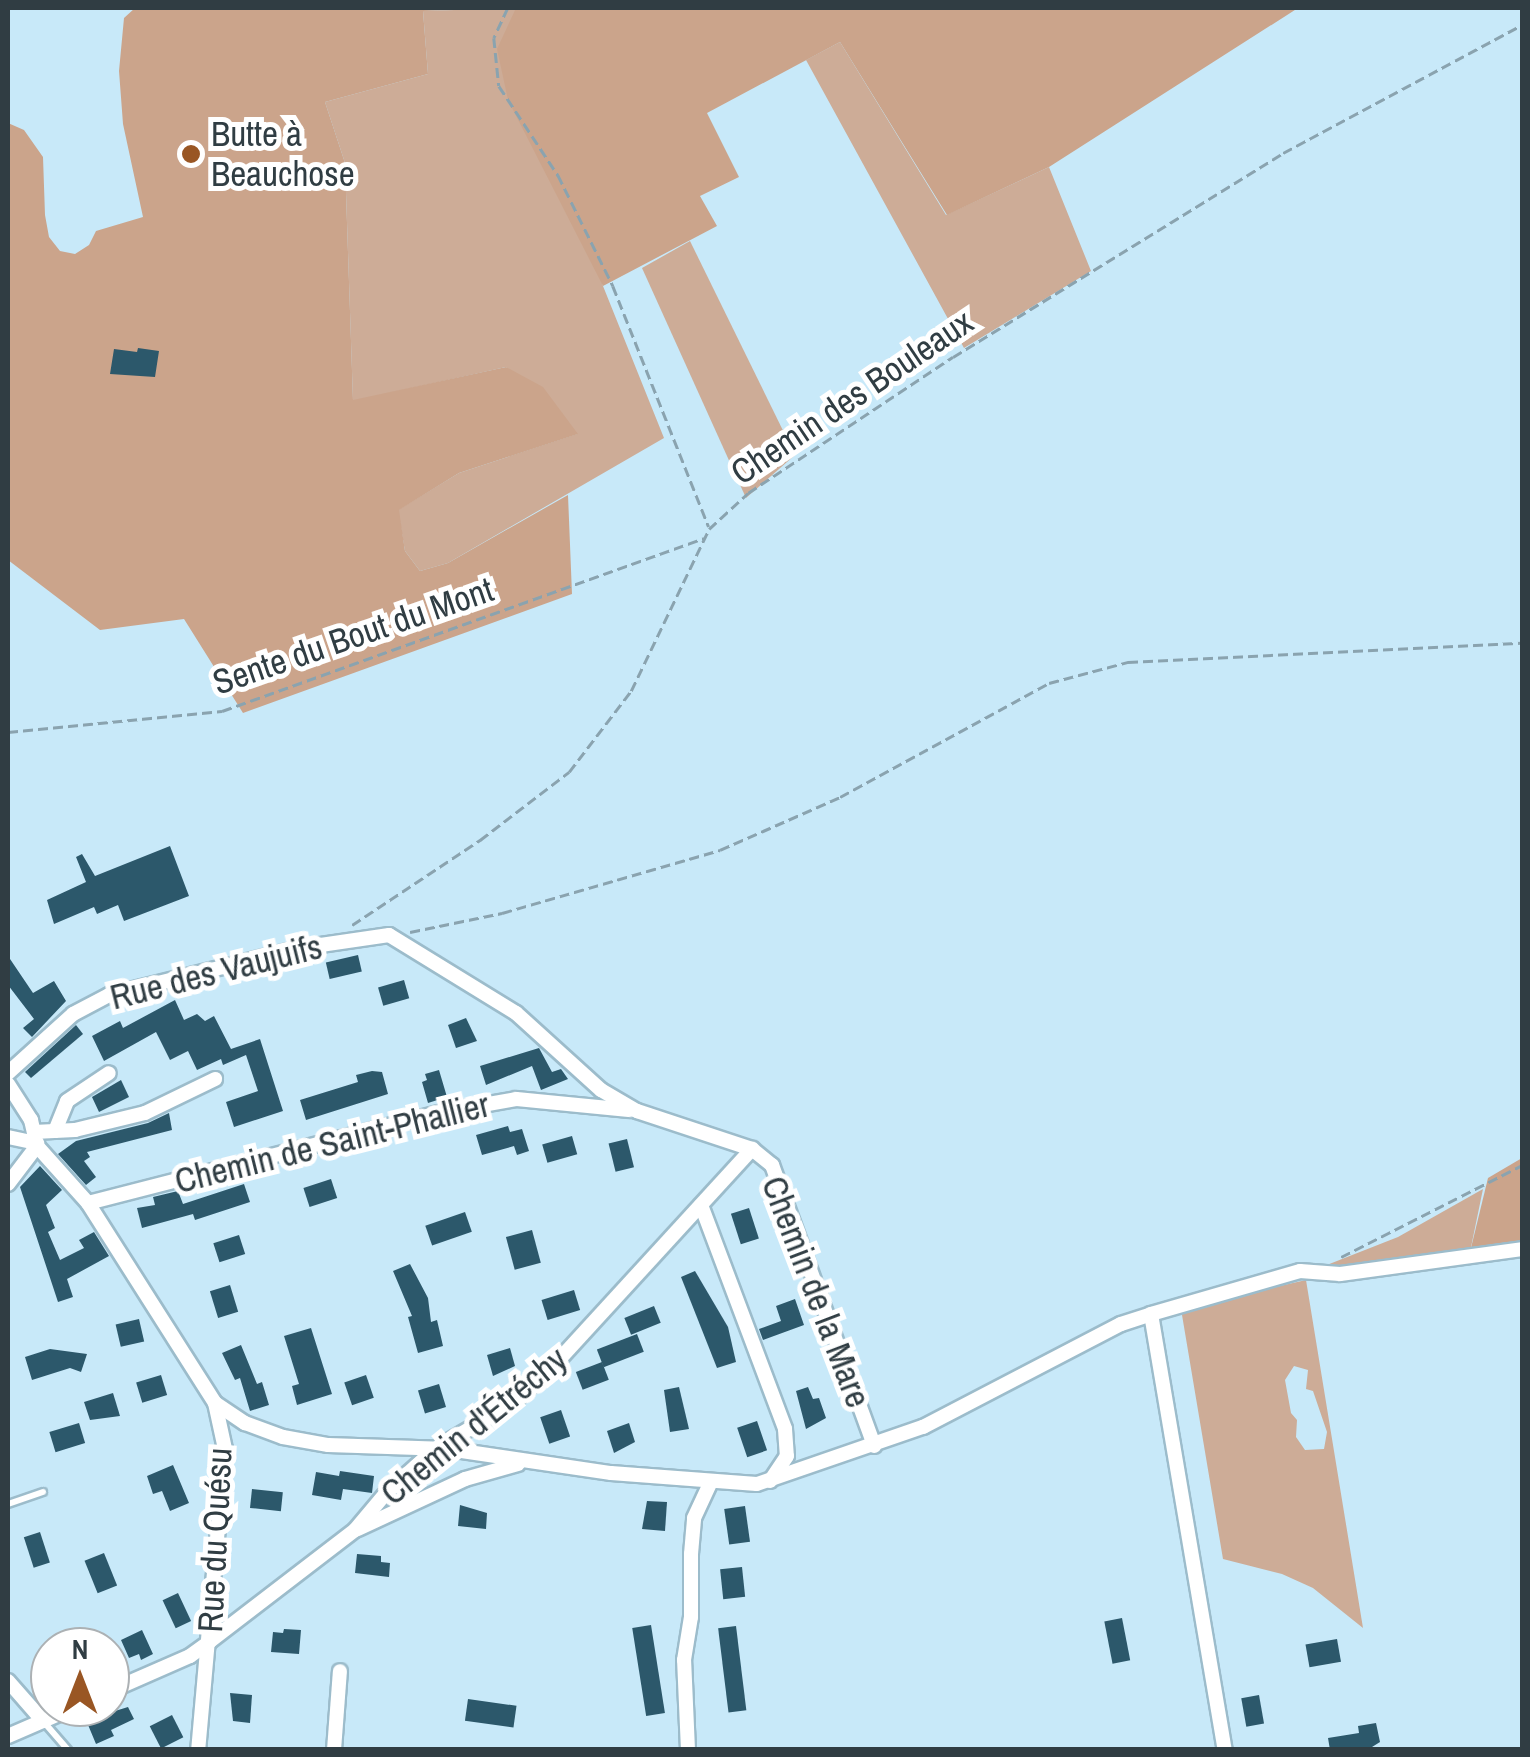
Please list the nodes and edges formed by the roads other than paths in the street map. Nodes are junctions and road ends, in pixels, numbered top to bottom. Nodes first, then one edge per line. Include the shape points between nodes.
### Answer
1 (389, 936) joint
2 (8, 1073) edge
3 (109, 1073) dead end
4 (216, 1079) dead end
5 (8, 1084) edge
6 (637, 1111) junction
7 (54, 1131) junction
8 (8, 1137) edge
9 (36, 1140) junction
10 (752, 1149) junction
11 (8, 1184) edge
12 (88, 1203) junction
13 (701, 1205) junction
14 (1522, 1249) edge
15 (1151, 1314) junction
16 (215, 1403) junction
17 (874, 1446) junction
18 (435, 1449) junction
19 (524, 1462) junction
20 (770, 1481) junction
21 (710, 1484) junction
22 (44, 1492) dead end
23 (8, 1504) edge
24 (355, 1530) junction
25 (209, 1642) junction
26 (340, 1670) dead end
27 (8, 1681) edge
28 (130, 1683) edge
29 (30, 1706) edge
30 (48, 1727) edge
31 (68, 1750) edge
32 (198, 1750) edge
33 (334, 1750) edge
34 (688, 1750) edge
35 (1224, 1750) edge

1 - 2 street, Rue des Vaujuifs via 109,995 73,1014
1 - 6 street, Chemin de la Mare via 516,1012 601,1090
3 - 7 street via 67,1101
4 - 7 street via 145,1112
5 - 9 street, Rue du Quésu
6 - 10 street, Chemin de la Mare
6 - 12 street, Chemin de Saint-Phallier via 516,1098
7 - 9 street
8 - 9 street
9 - 11 street
9 - 12 street, Rue du Quésu
10 - 13 street, Chemin d'Étréchy
10 - 17 street, Chemin de la Mare via 772,1166
12 - 16 street, Rue du Quésu
13 - 18 street, Chemin d'Étréchy via 555,1364 510,1405
13 - 20 street via 785,1429 787,1456
14 - 15 street via 1340,1274 1318,1270
15 - 17 street
15 - 35 street
16 - 18 street via 283,1437
16 - 25 street, Rue du Quésu via 225,1449
17 - 20 street
18 - 19 street
18 - 24 street, Chemin d'Étréchy
19 - 21 street
19 - 24 street via 465,1480
20 - 21 street
21 - 34 street via 694,1518 691,1554 684,1660
22 - 23 lane
24 - 25 street, Chemin d'Étréchy
25 - 28 street, Chemin d'Étréchy
25 - 32 street, Rue du Quésu
26 - 33 street
27 - 29 street
30 - 31 lane

